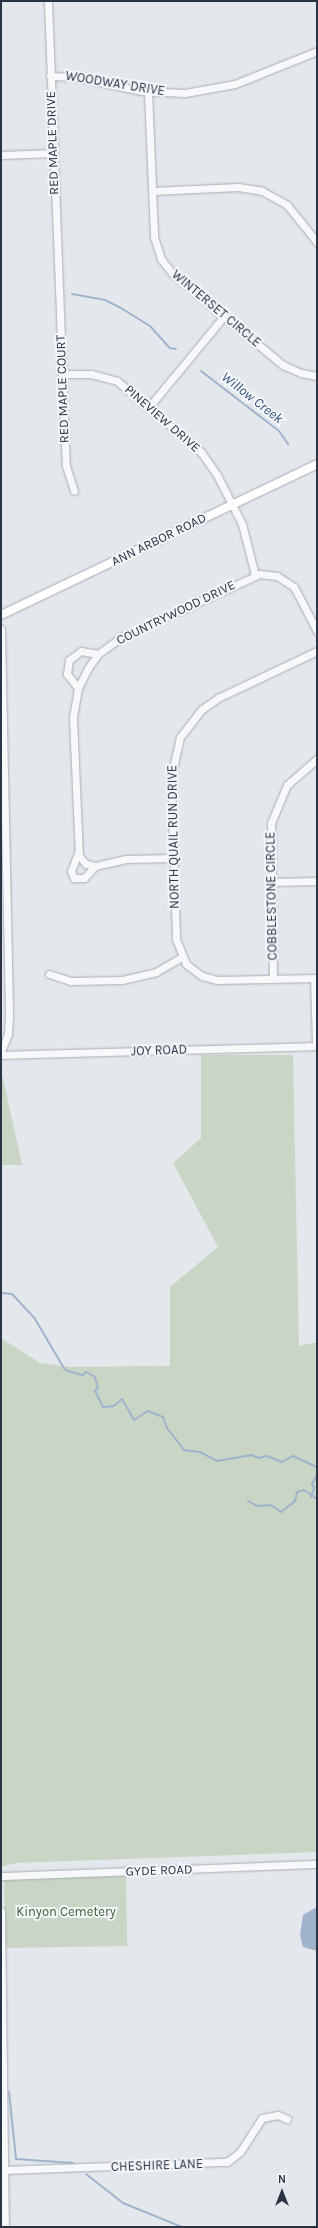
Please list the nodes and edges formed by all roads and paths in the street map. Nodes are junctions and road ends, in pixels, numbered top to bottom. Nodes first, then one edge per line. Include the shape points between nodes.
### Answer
1 (48, 1) edge
2 (317, 51) edge
3 (50, 76) junction
4 (148, 91) junction
5 (53, 153) junction
6 (1, 155) edge
7 (152, 191) junction
8 (317, 242) edge
9 (59, 285) joint
10 (224, 316) junction
11 (62, 374) junction
12 (317, 376) edge
13 (150, 407) junction
14 (317, 464) edge
15 (74, 492) dead end
16 (232, 505) junction
17 (255, 575) junction
18 (1, 616) edge
19 (1, 629) edge
20 (317, 631) edge
21 (317, 651) edge
22 (98, 654) junction
23 (78, 688) junction
24 (317, 759) edge
25 (78, 853) junction
26 (173, 858) junction
27 (95, 866) junction
28 (317, 881) edge
29 (271, 882) junction
30 (182, 958) junction
31 (49, 974) dead end
32 (316, 978) edge
33 (273, 979) junction
34 (317, 1046) edge
35 (1, 1052) edge
36 (1, 1055) edge
37 (317, 1864) edge
38 (1, 1876) edge
39 (1, 1911) edge
40 (2, 2106) edge
41 (287, 2119) dead end
42 (4, 2170) junction
43 (5, 2227) edge

1 - 3 street, RED MAPLE DRIVE
2 - 4 street, WOODWAY DRIVE via 252,78 221,87 184,93
3 - 4 street, WOODWAY DRIVE via 76,77
3 - 5 street, RED MAPLE DRIVE
4 - 7 street, WINTERSET CIRCLE
5 - 6 street
5 - 9 street, RED MAPLE DRIVE
7 - 8 street via 238,187 262,191 287,205
7 - 10 street, WINTERSET CIRCLE via 154,237 161,259 172,273
9 - 11 street, RED MAPLE COURT
10 - 12 street, WINTERSET CIRCLE via 283,364 301,373
10 - 13 street
11 - 13 street, PINEVIEW DRIVE via 108,377
11 - 15 street, RED MAPLE COURT via 66,466
13 - 16 street, PINEVIEW DRIVE via 201,452
14 - 16 main road, ANN ARBOR ROAD
16 - 17 street, PINEVIEW DRIVE via 246,535
16 - 18 main road, ANN ARBOR ROAD
17 - 20 street via 277,576 294,587
17 - 22 street, COUNTRYWOOD DRIVE via 120,638
19 - 35 street via 9,1018 8,1034
21 - 26 street, NORTH QUAIL RUN DRIVE via 218,698 187,726 176,748 172,769
22 - 23 street, COUNTRYWOOD DRIVE
22 - 23 street via 81,651 69,660 67,674
23 - 25 street, COUNTRYWOOD DRIVE via 73,718
24 - 29 street, COBBLESTONE CIRCLE via 292,779 278,802 270,831
25 - 27 street via 86,864
25 - 27 street, COUNTRYWOOD DRIVE via 71,871 74,878 84,878
26 - 27 street, COUNTRYWOOD DRIVE via 126,859
26 - 30 street, NORTH QUAIL RUN DRIVE via 176,939
28 - 29 street
29 - 33 street, COBBLESTONE CIRCLE
30 - 31 street via 136,979 70,981
30 - 33 street via 194,971 210,979
32 - 33 street
32 - 34 street
34 - 36 street, JOY ROAD
37 - 38 street, GYDE ROAD
39 - 40 street
40 - 42 street
41 - 42 street, CHESHIRE LANE via 278,2115 262,2118 240,2152 227,2162
42 - 43 street

